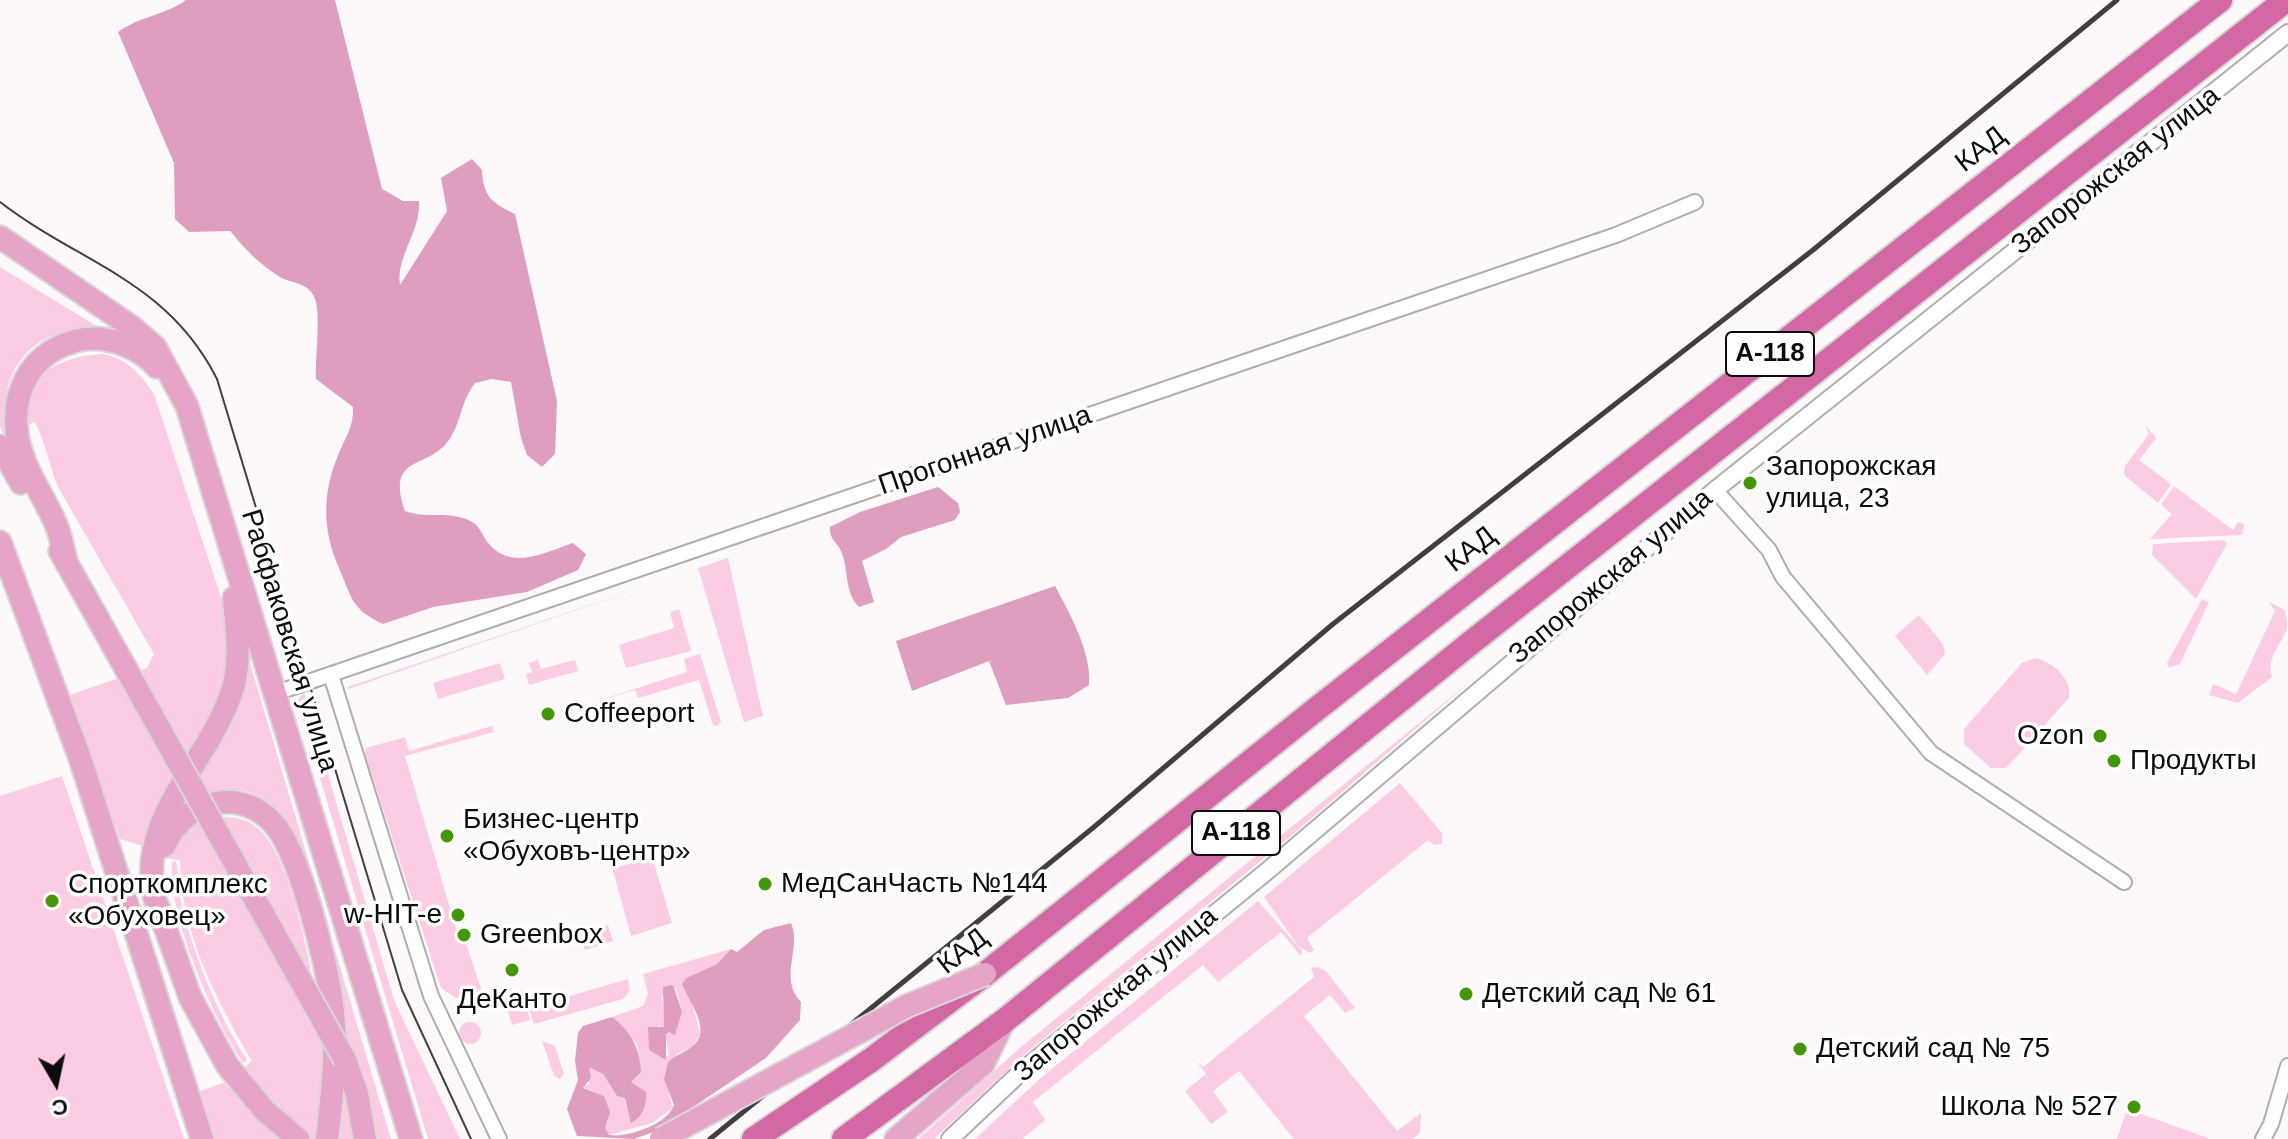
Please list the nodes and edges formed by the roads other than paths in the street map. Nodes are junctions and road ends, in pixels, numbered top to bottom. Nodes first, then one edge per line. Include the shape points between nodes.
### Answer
1 (2220, 0) edge
2 (2286, 0) edge
3 (2288, 33) edge
4 (1695, 202) dead end
5 (0, 237) edge
6 (187, 406) junction
7 (0, 446) edge
8 (1715, 490) junction
9 (0, 542) edge
10 (231, 557) junction
11 (67, 564) junction
12 (331, 675) junction
13 (273, 694) junction
14 (2124, 882) dead end
15 (163, 915) junction
16 (985, 974) junction
17 (1004, 1021) junction
18 (2288, 1066) edge
19 (202, 1139) edge
20 (298, 1139) edge
21 (327, 1139) edge
22 (365, 1139) edge
23 (411, 1139) edge
24 (499, 1139) edge
25 (661, 1139) edge
26 (754, 1139) edge
27 (844, 1139) edge
28 (896, 1139) edge
29 (950, 1139) edge
30 (2263, 1139) edge

1 - 16 highway, КАД / А-118
2 - 17 highway, А-118
3 - 8 street, Запорожская улица
4 - 12 street, Прогонная улица via 1604,240
5 - 6 main road, Рабфаковская улица via 155,347
6 - 10 main road, Рабфаковская улица
6 - 11 main road via 155,363 105,339 64,344 29,370 16,407 23,459 57,525
7 - 11 main road
8 - 14 street via 1931,753
8 - 29 street, Запорожская улица via 1266,872 1022,1071
9 - 19 main road via 81,761
10 - 13 main road, Рабфаковская улица
10 - 15 main road via 239,648 234,682 211,736 153,841 150,875
11 - 22 main road, bridge via 345,1060
12 - 13 street, Прогонная улица
12 - 24 street via 431,996
13 - 23 main road, Рабфаковская улица
15 - 20 main road via 190,997 227,1065 264,1110
15 - 21 main road via 162,849 182,818 198,808 234,803 258,810 276,827 296,868 332,1005
16 - 25 main road, bridge via 907,1006
16 - 26 highway, КАД / А-118, bridge
17 - 27 highway, А-118
17 - 28 main road via 983,1064
18 - 30 street

